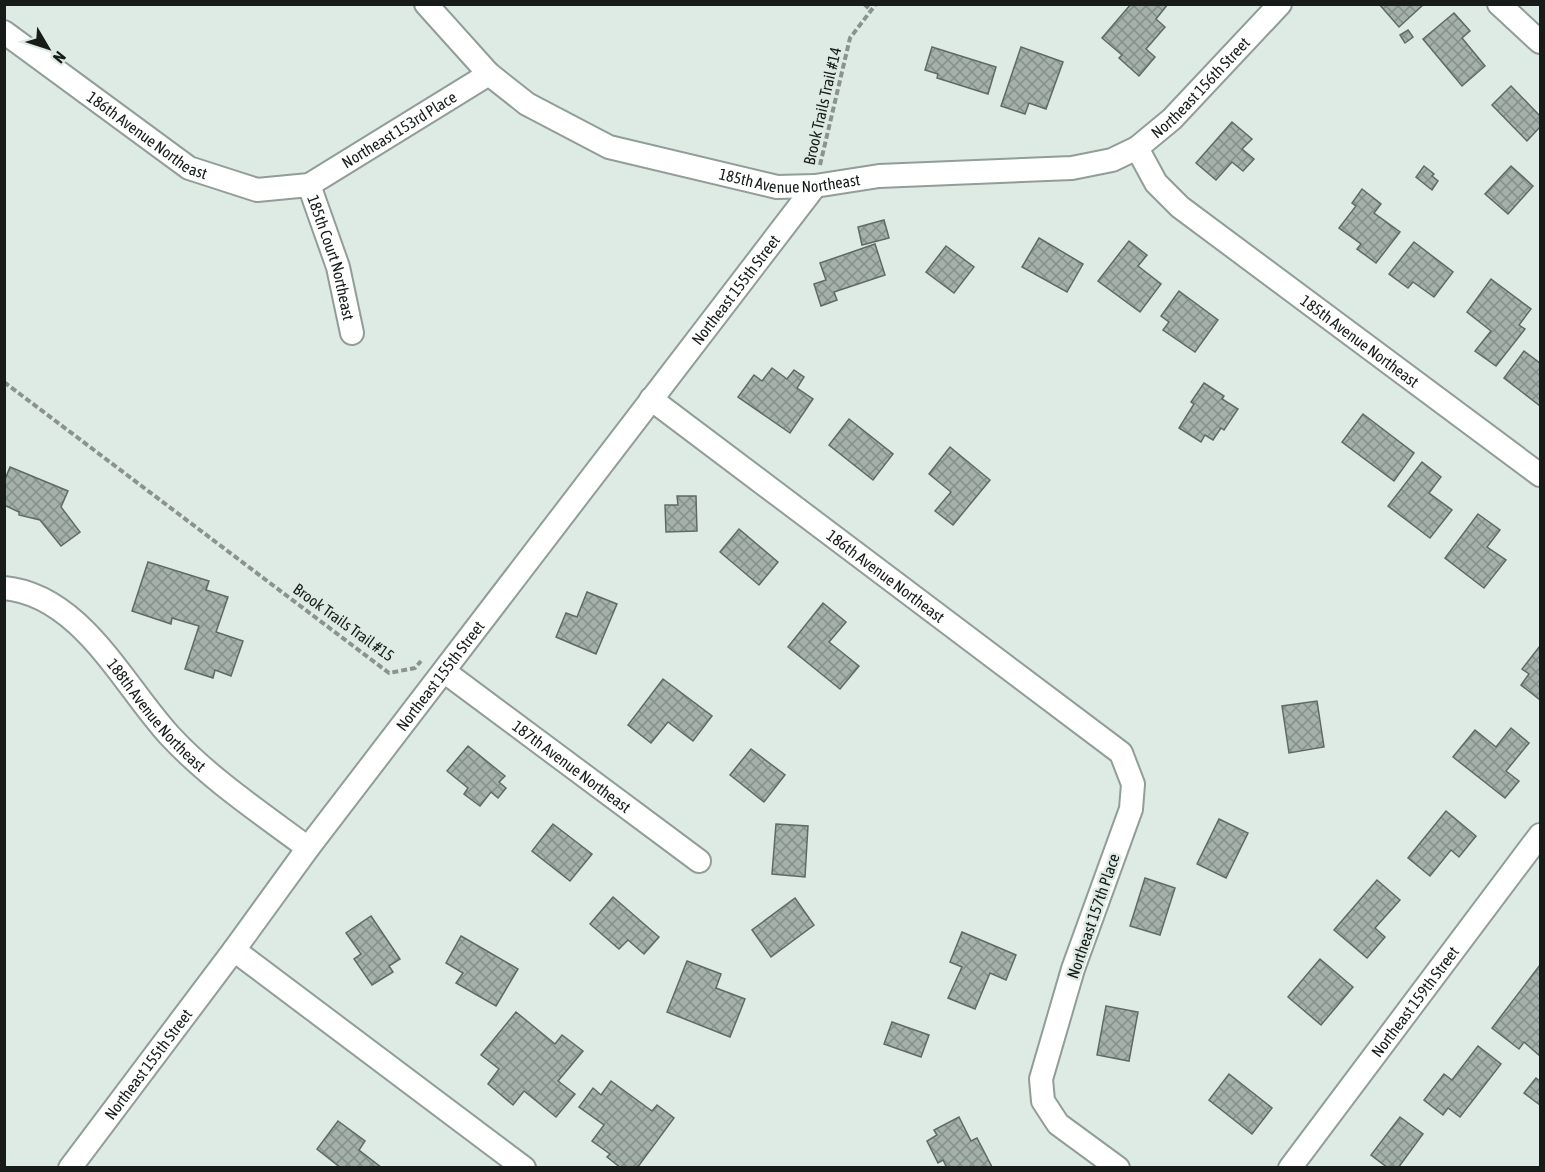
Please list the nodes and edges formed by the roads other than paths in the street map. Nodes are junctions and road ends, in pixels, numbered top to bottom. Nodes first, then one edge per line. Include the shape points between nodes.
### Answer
1 (426, 4) edge
2 (1499, 4) edge
3 (1270, 8) edge
4 (4, 32) edge
5 (1540, 42) edge
6 (489, 74) junction
7 (1137, 148) junction
8 (1112, 159) joint
9 (309, 185) junction
10 (815, 186) junction
11 (352, 333) dead end
12 (651, 399) junction
13 (1540, 475) edge
14 (4, 588) edge
15 (444, 672) junction
16 (1121, 753) joint
17 (1540, 835) edge
18 (308, 848) junction
19 (699, 861) dead end
20 (234, 950) junction
21 (70, 1167) edge
22 (524, 1167) edge
23 (1118, 1167) edge
24 (1290, 1167) edge

1 - 6 street, 185th Avenue Northeast
2 - 5 street
3 - 7 street, Northeast 156th Street via 1172,118
4 - 9 street, 186th Avenue Northeast via 189,168 256,190
6 - 9 street, Northeast 153rd Place
6 - 10 street, 185th Avenue Northeast via 527,104 609,147 777,187
7 - 8 street, Northeast 156th Street
7 - 13 street, 185th Avenue Northeast via 1156,183 1180,207
8 - 10 street, 185th Avenue Northeast via 1072,168 879,176
9 - 11 street, 185th Court Northeast via 338,267
10 - 12 street, Northeast 155th Street
12 - 15 street, Northeast 155th Street
12 - 16 street, 186th Avenue Northeast
14 - 18 street, 188th Avenue Northeast via 19,589 43,599 71,618 109,658 170,735 218,780
15 - 18 street, Northeast 155th Street
15 - 19 street, 187th Avenue Northeast
16 - 23 street, Northeast 157th Place via 1133,784 1131,809 1073,969 1041,1079 1043,1101 1058,1124
17 - 24 street, Northeast 159th Street
18 - 20 street, Northeast 155th Street
20 - 21 street, Northeast 155th Street
20 - 22 street

